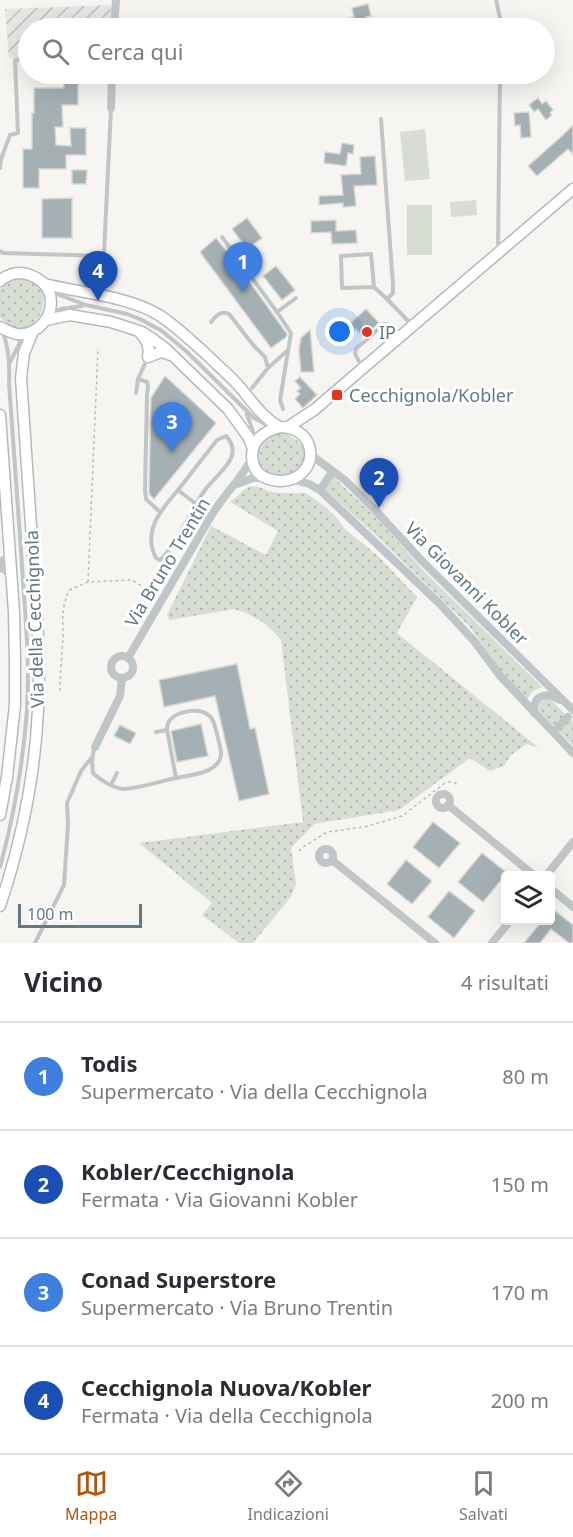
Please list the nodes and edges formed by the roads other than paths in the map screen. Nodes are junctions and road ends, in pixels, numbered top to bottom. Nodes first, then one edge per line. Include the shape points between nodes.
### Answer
1 (116, 0) edge
2 (495, 0) edge
3 (115, 18) edge
4 (500, 18) edge
5 (18, 60) edge
6 (112, 84) edge
7 (500, 84) edge
8 (111, 108) joint
9 (381, 119) dead end
10 (0, 168) edge
11 (573, 189) edge
12 (222, 237) dead end
13 (0, 251) edge
14 (498, 252) junction
15 (104, 256) junction
16 (0, 281) edge
17 (46, 286) junction
18 (374, 286) junction
19 (98, 296) junction
20 (296, 298) dead end
21 (387, 298) junction
22 (86, 305) junction
23 (277, 312) junction
24 (47, 317) junction
25 (211, 322) dead end
26 (413, 326) junction
27 (1, 328) edge
28 (134, 329) junction
29 (30, 332) junction
30 (400, 336) junction
31 (288, 351) junction
32 (148, 357) junction
33 (174, 357) junction
34 (10, 363) junction
35 (268, 368) junction
36 (363, 368) junction
37 (138, 379) junction
38 (236, 383) junction
39 (252, 388) junction
40 (136, 393) dead end
41 (249, 406) junction
42 (283, 410) dead end
43 (314, 410) junction
44 (0, 415) edge
45 (281, 428) junction
46 (307, 439) junction
47 (254, 449) junction
48 (310, 455) junction
49 (330, 475) dead end
50 (265, 478) junction
51 (292, 479) junction
52 (235, 484) junction
53 (322, 487) dead end
54 (178, 490) junction
55 (196, 504) junction
56 (160, 512) junction
57 (211, 516) junction
58 (9, 550) junction
59 (0, 562) edge
60 (0, 568) edge
61 (12, 581) junction
62 (128, 657) junction
63 (122, 678) junction
64 (534, 713) junction
65 (571, 713) edge
66 (556, 729) dead end
67 (167, 730) junction
68 (156, 732) dead end
69 (95, 747) joint
70 (573, 753) edge
71 (92, 756) junction
72 (117, 773) dead end
73 (176, 778) junction
74 (111, 785) junction
75 (448, 805) dead end
76 (0, 814) edge
77 (573, 842) edge
78 (332, 860) dead end
79 (0, 867) edge
80 (529, 871) edge
81 (550, 871) edge
82 (555, 892) edge
83 (0, 906) edge
84 (573, 907) edge
85 (507, 925) edge
86 (35, 943) edge
87 (435, 943) edge
88 (492, 943) edge

1 - 3 street
2 - 4 lane
5 - 10 lane via 18,134 10,135
6 - 8 street
7 - 14 lane
8 - 15 lane
9 - 21 lane via 393,285 393,293
11 - 14 street
12 - 23 lane
13 - 15 lane
14 - 26 street
15 - 19 lane
16 - 17 street via 8,275 24,273
17 - 19 street
17 - 22 lane
17 - 24 street via 51,305
18 - 18 lane via 342,288 341,256 371,254
18 - 21 lane
19 - 38 street via 158,314
20 - 23 lane
21 - 26 lane
22 - 24 lane via 61,309
22 - 41 lane via 127,314 162,331
23 - 31 lane via 291,333
24 - 28 street via 70,315
24 - 29 street
25 - 35 lane via 219,313 229,314 265,357
26 - 30 street
27 - 29 street via 19,334
27 - 34 lane, Via della Cecchignola
28 - 32 street via 144,338
28 - 33 street
29 - 34 lane, Via della Cecchignola via 21,340
29 - 83 street, Via della Cecchignola via 21,378 37,610 38,711 24,821
30 - 36 street
30 - 36 lane via 394,326 384,324 356,350
31 - 35 lane
31 - 42 lane via 280,400
32 - 33 street via 161,352
32 - 37 lane
33 - 47 street via 194,376 200,394 216,397 235,418
34 - 79 lane, Via della Cecchignola via 26,611 27,710 12,816
35 - 39 lane
36 - 43 street
37 - 40 lane
37 - 56 lane via 148,386 146,499
38 - 39 street
38 - 41 street
39 - 41 street
41 - 45 street
41 - 47 lane
43 - 45 street
43 - 46 street via 306,430
44 - 58 street, Via della Cecchignola
45 - 46 street via 298,431
45 - 47 street via 262,435
46 - 48 street
47 - 50 street via 255,468
47 - 52 street, Via Bruno Trentin
48 - 51 street via 309,464
48 - 65 street, Via Giovanni Kobler via 346,481
49 - 53 street
50 - 51 street
50 - 52 street
51 - 64 street, Via Giovanni Kobler via 320,490 410,574 466,632
52 - 57 street, Via Bruno Trentin
54 - 55 lane
54 - 55 lane via 218,440 226,436 232,444 231,462
54 - 56 lane
55 - 56 lane via 160,560 152,550 151,538
55 - 57 lane
57 - 62 street, Via Bruno Trentin
58 - 59 street
58 - 61 street, Via della Cecchignola
60 - 61 street via 7,571
61 - 76 street, Via della Cecchignola via 15,705
62 - 63 street, Via Bruno Trentin via 133,670
62 - 63 street, Via Bruno Trentin via 119,656 111,661 113,675
63 - 69 street, Via Bruno Trentin via 120,696
64 - 65 street via 537,700 545,695 561,700
64 - 70 street, Via Giovanni Kobler
65 - 66 street
67 - 68 lane
67 - 73 lane
67 - 73 lane via 175,716 192,711 206,713 213,720 221,751 214,767
69 - 71 lane
71 - 74 lane via 93,774
71 - 86 lane via 67,803 64,885
72 - 74 lane
73 - 74 lane via 127,788
75 - 80 street
77 - 81 street
78 - 87 street
82 - 84 street
85 - 88 street

